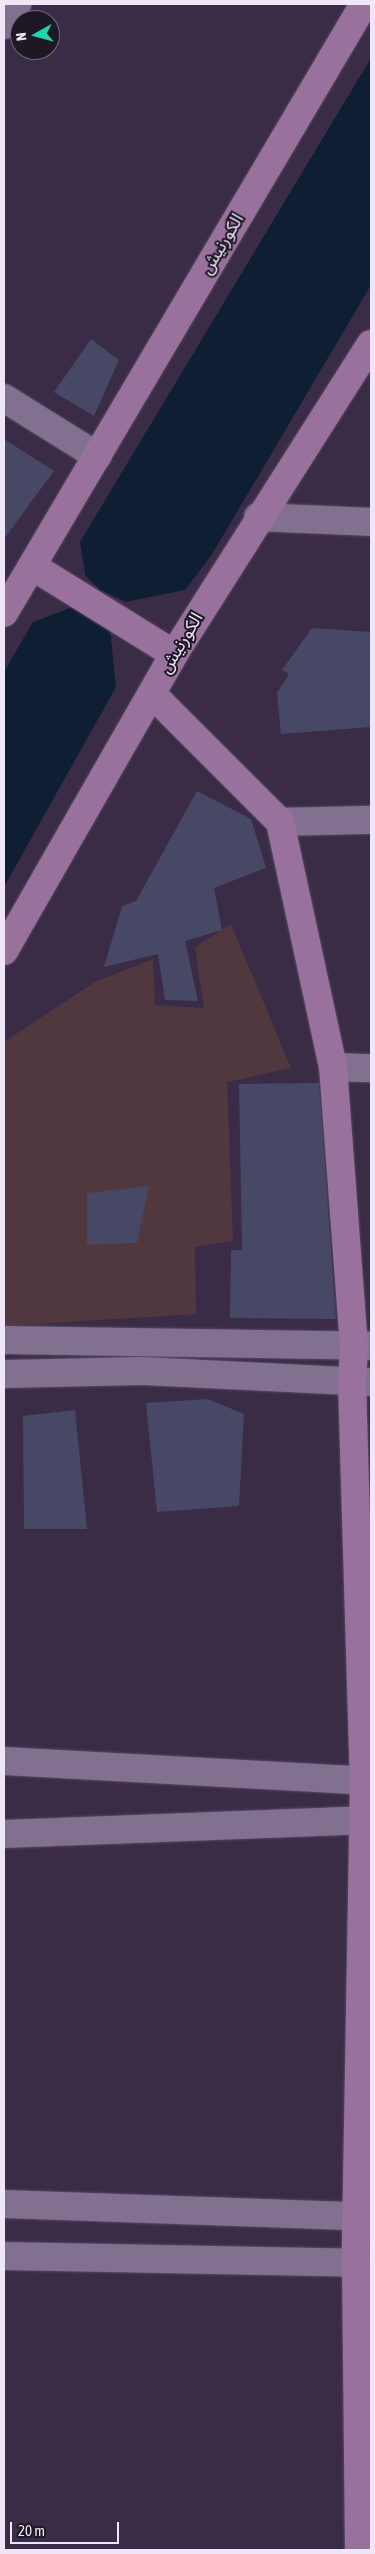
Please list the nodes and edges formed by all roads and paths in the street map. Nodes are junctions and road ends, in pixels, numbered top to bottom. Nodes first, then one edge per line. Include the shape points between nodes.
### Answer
1 (17, 4) edge
2 (364, 4) edge
3 (4, 25) edge
4 (371, 344) edge
5 (4, 398) edge
6 (97, 456) junction
7 (258, 517) junction
8 (371, 522) edge
9 (32, 566) junction
10 (4, 613) edge
11 (174, 654) junction
12 (152, 694) junction
13 (371, 820) edge
14 (280, 822) junction
15 (4, 951) edge
16 (334, 1067) junction
17 (371, 1068) edge
18 (4, 1340) edge
19 (363, 1346) edge
20 (4, 1374) edge
21 (362, 1382) edge
22 (4, 1761) edge
23 (368, 1781) edge
24 (367, 1820) edge
25 (4, 1834) edge
26 (4, 2204) edge
27 (365, 2217) edge
28 (4, 2256) edge
29 (364, 2263) edge
30 (358, 2550) edge

1 - 3 street
2 - 6 main road, الكورنيش
4 - 7 main road, الكورنيش
5 - 6 street
6 - 9 main road, الكورنيش
7 - 8 street
7 - 11 main road, الكورنيش
9 - 10 main road, الكورنيش
9 - 11 main road
11 - 12 main road, الكورنيش
12 - 14 main road
12 - 15 main road, الكورنيش
13 - 14 street
14 - 16 main road
16 - 17 street
16 - 19 main road
18 - 19 street
19 - 21 main road
20 - 21 street via 143,1371
21 - 23 main road
22 - 23 street
23 - 24 main road
24 - 25 street
24 - 27 main road
26 - 27 street
27 - 29 main road
28 - 29 street
29 - 30 main road

